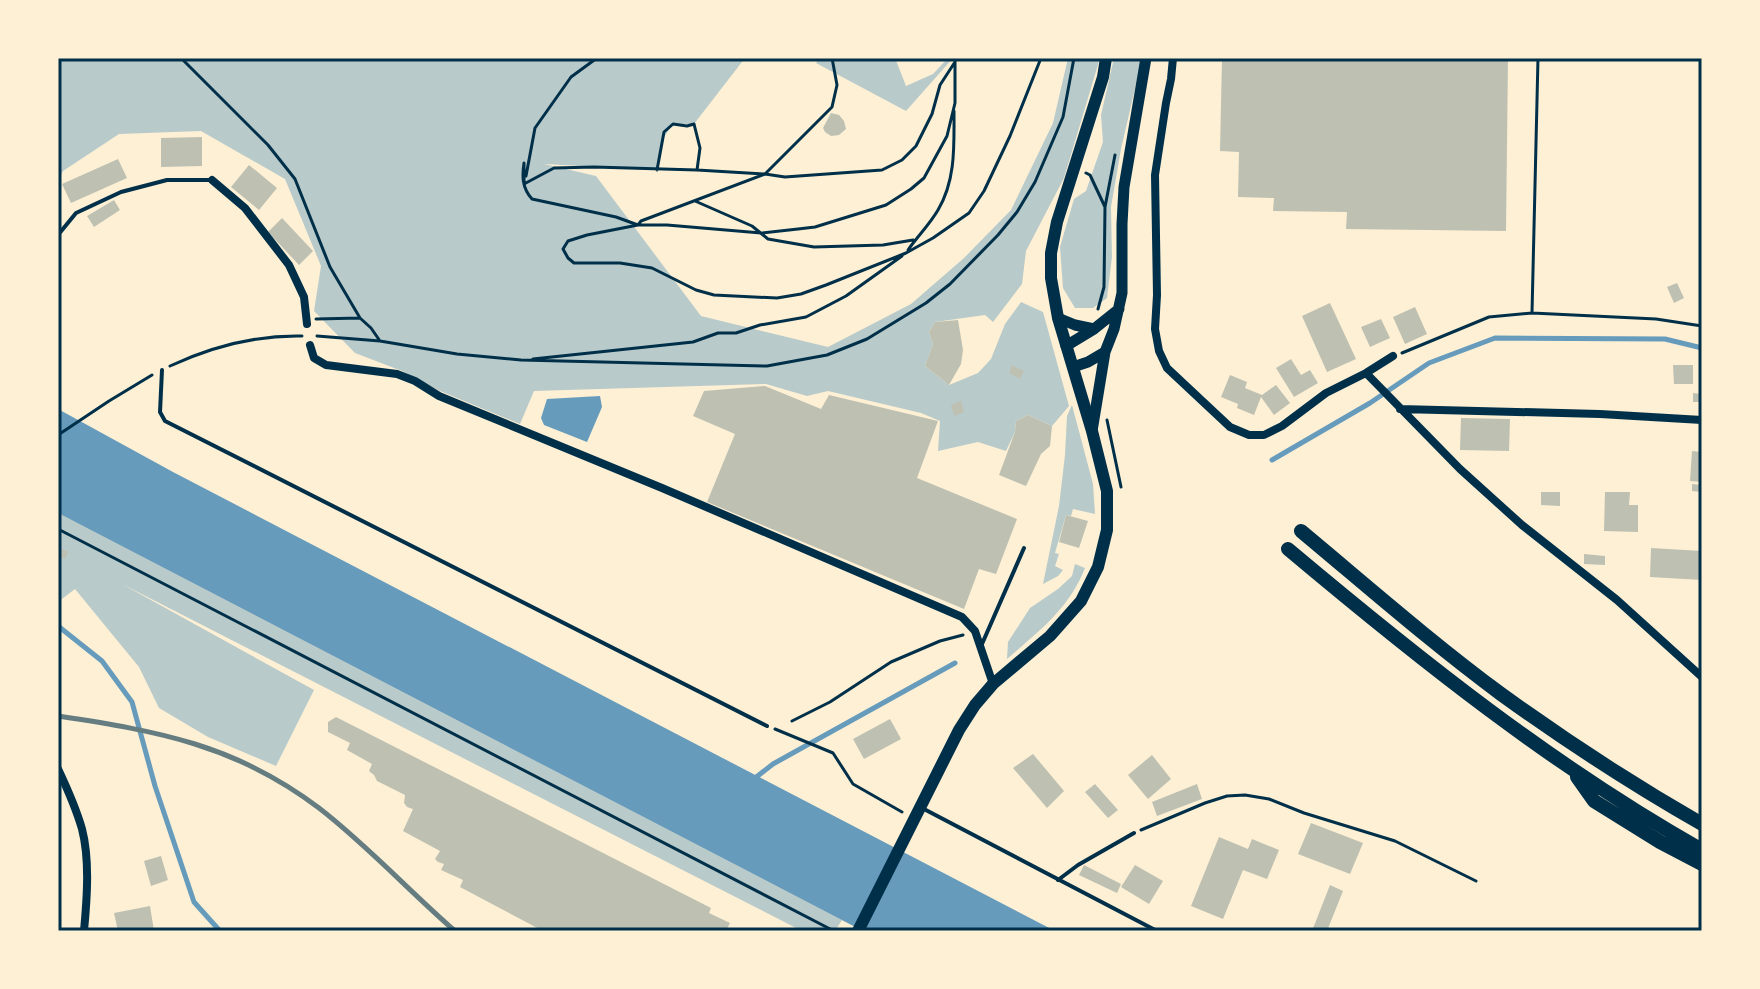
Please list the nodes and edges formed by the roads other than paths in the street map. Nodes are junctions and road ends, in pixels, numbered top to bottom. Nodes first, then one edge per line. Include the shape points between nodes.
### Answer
1 (1106, 58) edge
2 (1146, 58) edge
3 (1173, 58) edge
4 (212, 180) joint
5 (58, 235) edge
6 (1119, 308) junction
7 (1058, 318) junction
8 (307, 322) road end
9 (1094, 329) junction
10 (310, 345) dead end
11 (1066, 346) junction
12 (1105, 352) junction
13 (1393, 356) road end
14 (1073, 367) junction
15 (162, 370) road end
16 (1366, 373) junction
17 (1400, 409) junction
18 (1702, 420) edge
19 (1092, 431) junction
20 (1301, 531) dead end
21 (1024, 548) dead end
22 (1288, 549) dead end
23 (981, 647) junction
24 (1702, 677) edge
25 (993, 684) junction
26 (767, 726) road end
27 (58, 769) edge
28 (1572, 770) junction
29 (921, 808) junction
30 (1702, 824) edge
31 (1134, 833) road end
32 (1702, 850) edge
33 (1702, 864) edge
34 (1058, 880) junction
35 (84, 931) edge
36 (858, 931) edge
37 (1157, 931) edge

1 - 7 main road via 1051,253
2 - 6 street via 1124,187
3 - 16 street via 1155,175 1155,329 1167,368 1230,427 1249,435 1282,426 1326,393
4 - 5 lane via 167,180 121,192 76,213
4 - 8 street via 245,208 289,265 304,297
6 - 9 street
6 - 12 street
7 - 9 street
7 - 11 main road
9 - 11 street
10 - 23 street via 314,358 326,365 415,381 439,396 962,617
11 - 14 main road
12 - 14 street
12 - 19 street
13 - 16 street
14 - 19 main road
15 - 26 lane via 160,412 165,421
16 - 17 street
17 - 18 street
17 - 24 street via 1511,515
19 - 25 main road via 1107,491 1107,530 1098,567 1065,620
20 - 30 highway via 1499,692 1586,754
21 - 23 lane
22 - 28 highway via 1382,629
23 - 25 street
25 - 29 main road via 959,730
27 - 35 street via 82,830
28 - 32 highway
28 - 33 highway via 1594,801
29 - 34 lane
29 - 36 main road
31 - 34 lane
34 - 37 lane

